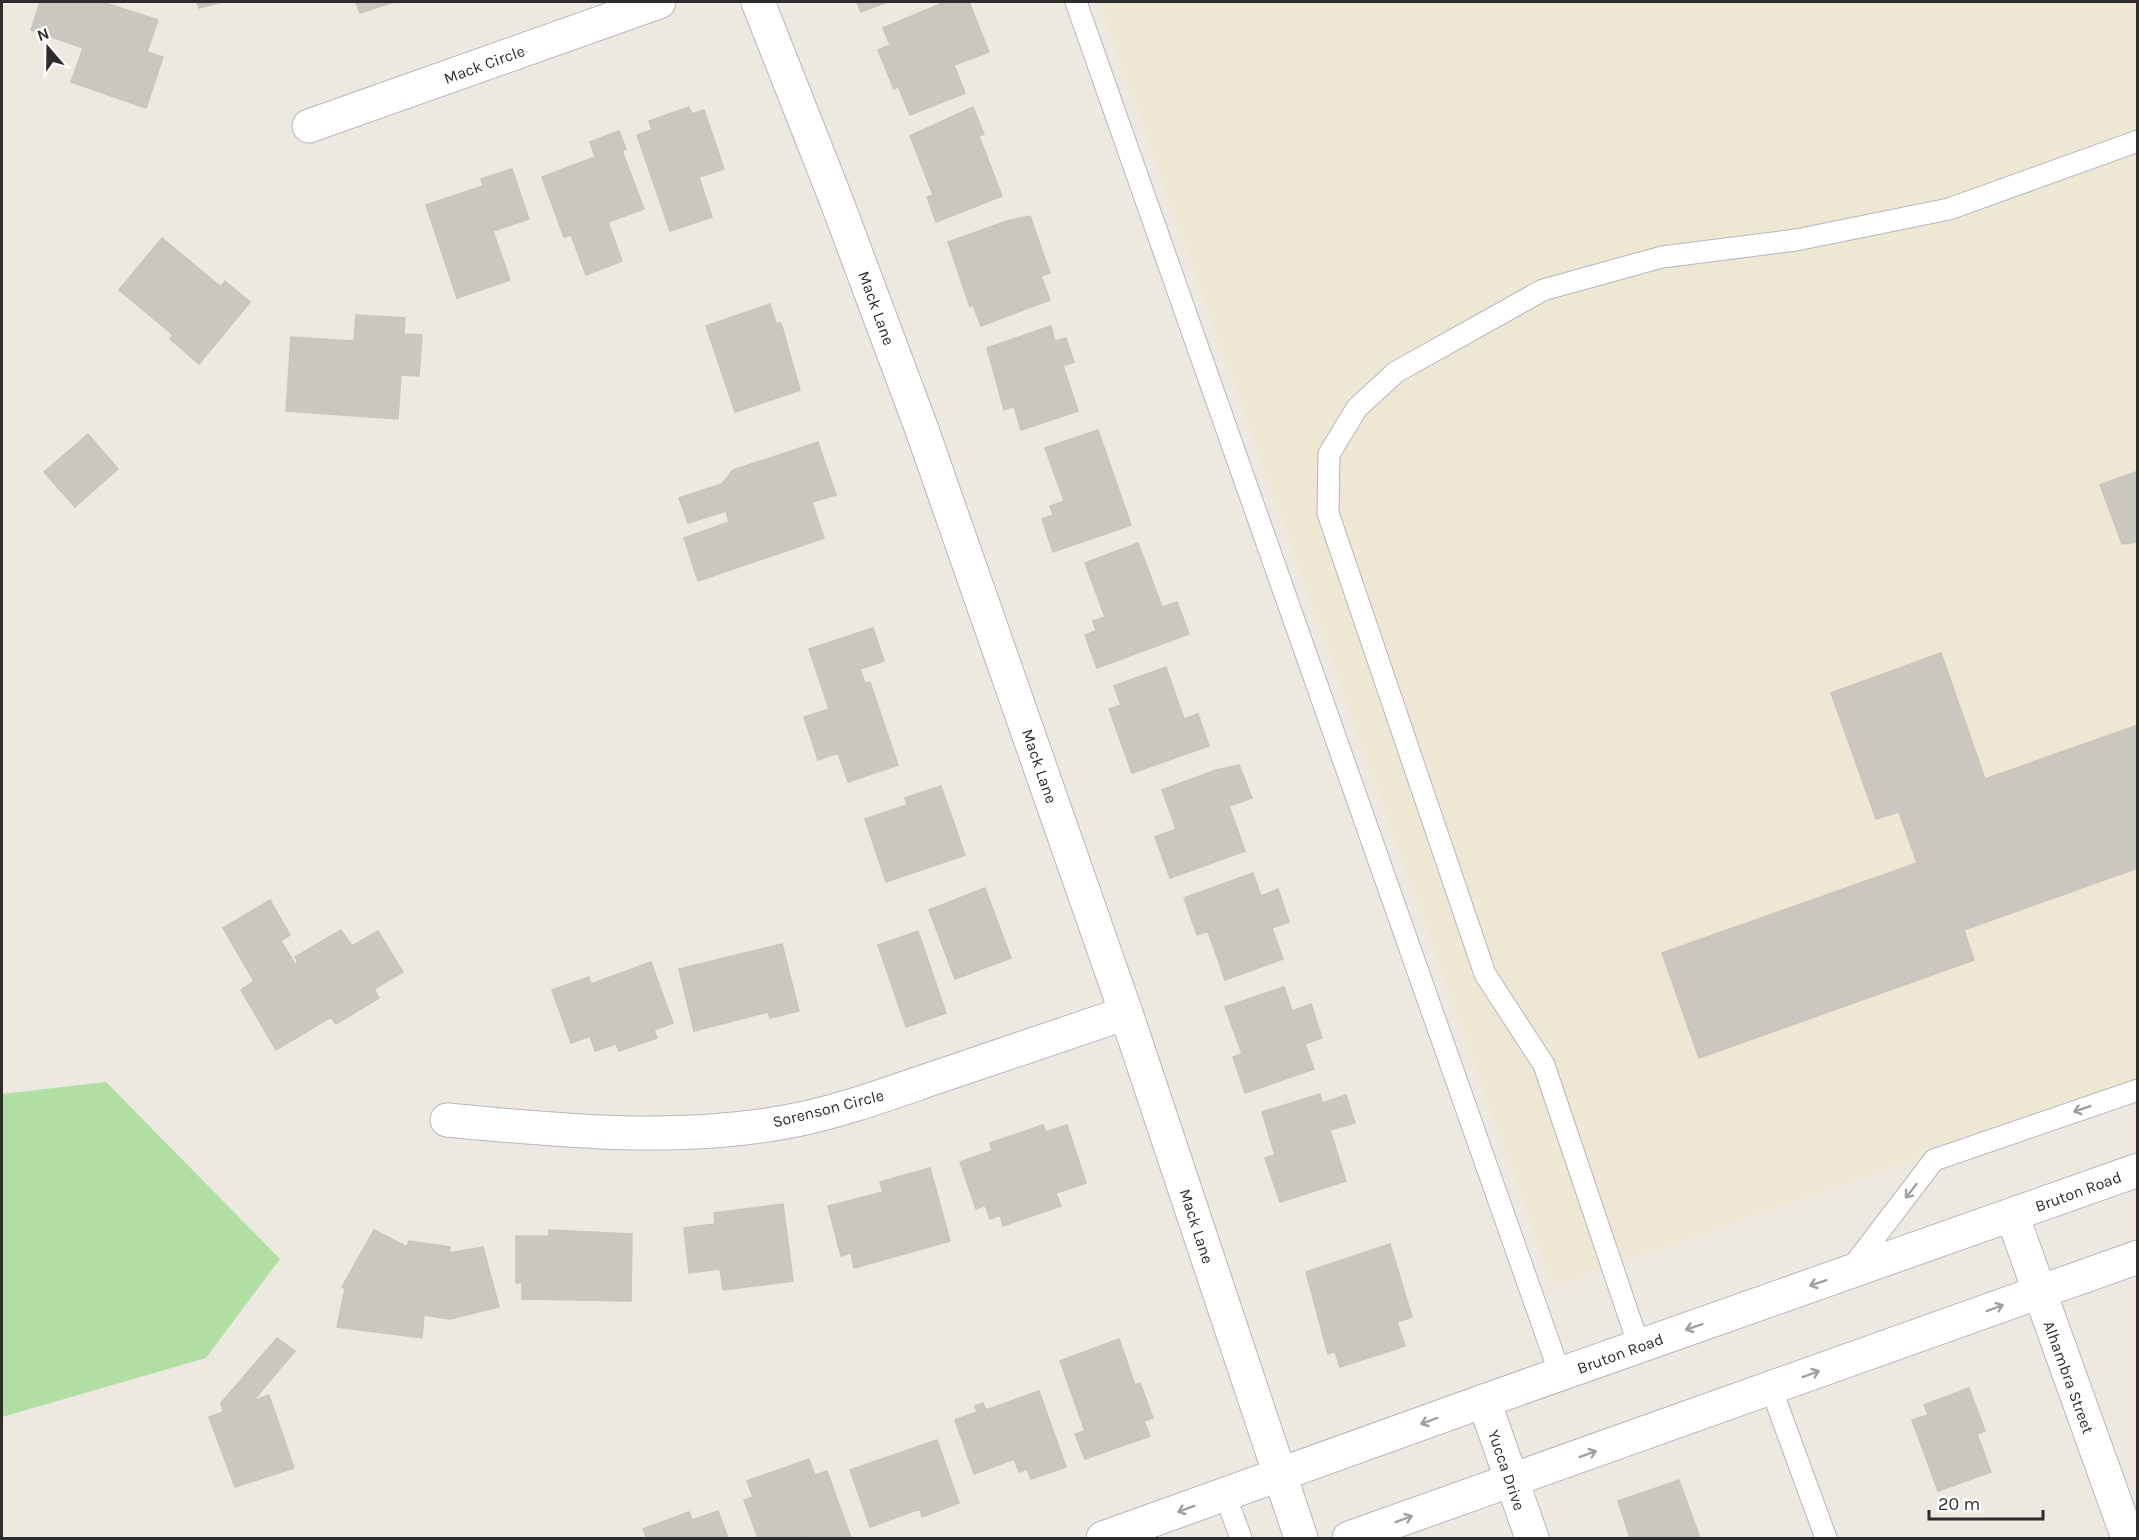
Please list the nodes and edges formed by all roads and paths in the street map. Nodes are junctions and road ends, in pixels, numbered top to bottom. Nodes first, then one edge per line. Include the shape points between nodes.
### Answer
1 (659, 2) edge
2 (758, 2) edge
3 (1076, 2) edge
4 (309, 126) dead end
5 (2138, 141) edge
6 (1126, 1012) junction
7 (2138, 1090) edge
8 (447, 1120) dead end
9 (2138, 1170) edge
10 (2012, 1215) junction
11 (2138, 1257) edge
12 (1848, 1272) junction
13 (2039, 1292) junction
14 (1640, 1346) junction
15 (1560, 1374) junction
16 (1771, 1388) junction
17 (1484, 1401) junction
18 (1281, 1474) junction
19 (1511, 1481) junction
20 (1225, 1495) junction
21 (1103, 1539) edge
22 (1241, 1539) edge
23 (1301, 1539) edge
24 (1349, 1539) edge
25 (1532, 1539) edge
26 (1826, 1539) edge
27 (2128, 1539) edge

1 - 4 street, Mack Circle
2 - 6 street, Mack Lane via 921,427
3 - 15 lane
5 - 14 lane via 1949,209 1796,240 1662,257 1543,290 1396,372 1357,408 1329,454 1328,513 1485,974 1544,1065
6 - 8 street, Sorenson Circle via 882,1096 796,1120 650,1134 561,1131
6 - 18 street, Mack Lane
7 -> 12 lane via 1935,1161
9 - 10 street, Bruton Road
10 - 12 street, Bruton Road
10 - 13 street, Alhambra Street
11 - 13 street
12 -> 14 street, Bruton Road
16 -> 13 street
13 - 27 street, Alhambra Street
14 - 15 street, Bruton Road
15 - 17 street, Bruton Road
19 -> 16 street
16 - 26 lane
17 -> 18 street, Bruton Road
17 - 19 street, Yucca Drive
18 - 20 street, Bruton Road
18 - 23 street, Mack Lane
24 -> 19 street
19 - 25 street, Yucca Drive
20 -> 21 street, Bruton Road
20 - 22 lane

